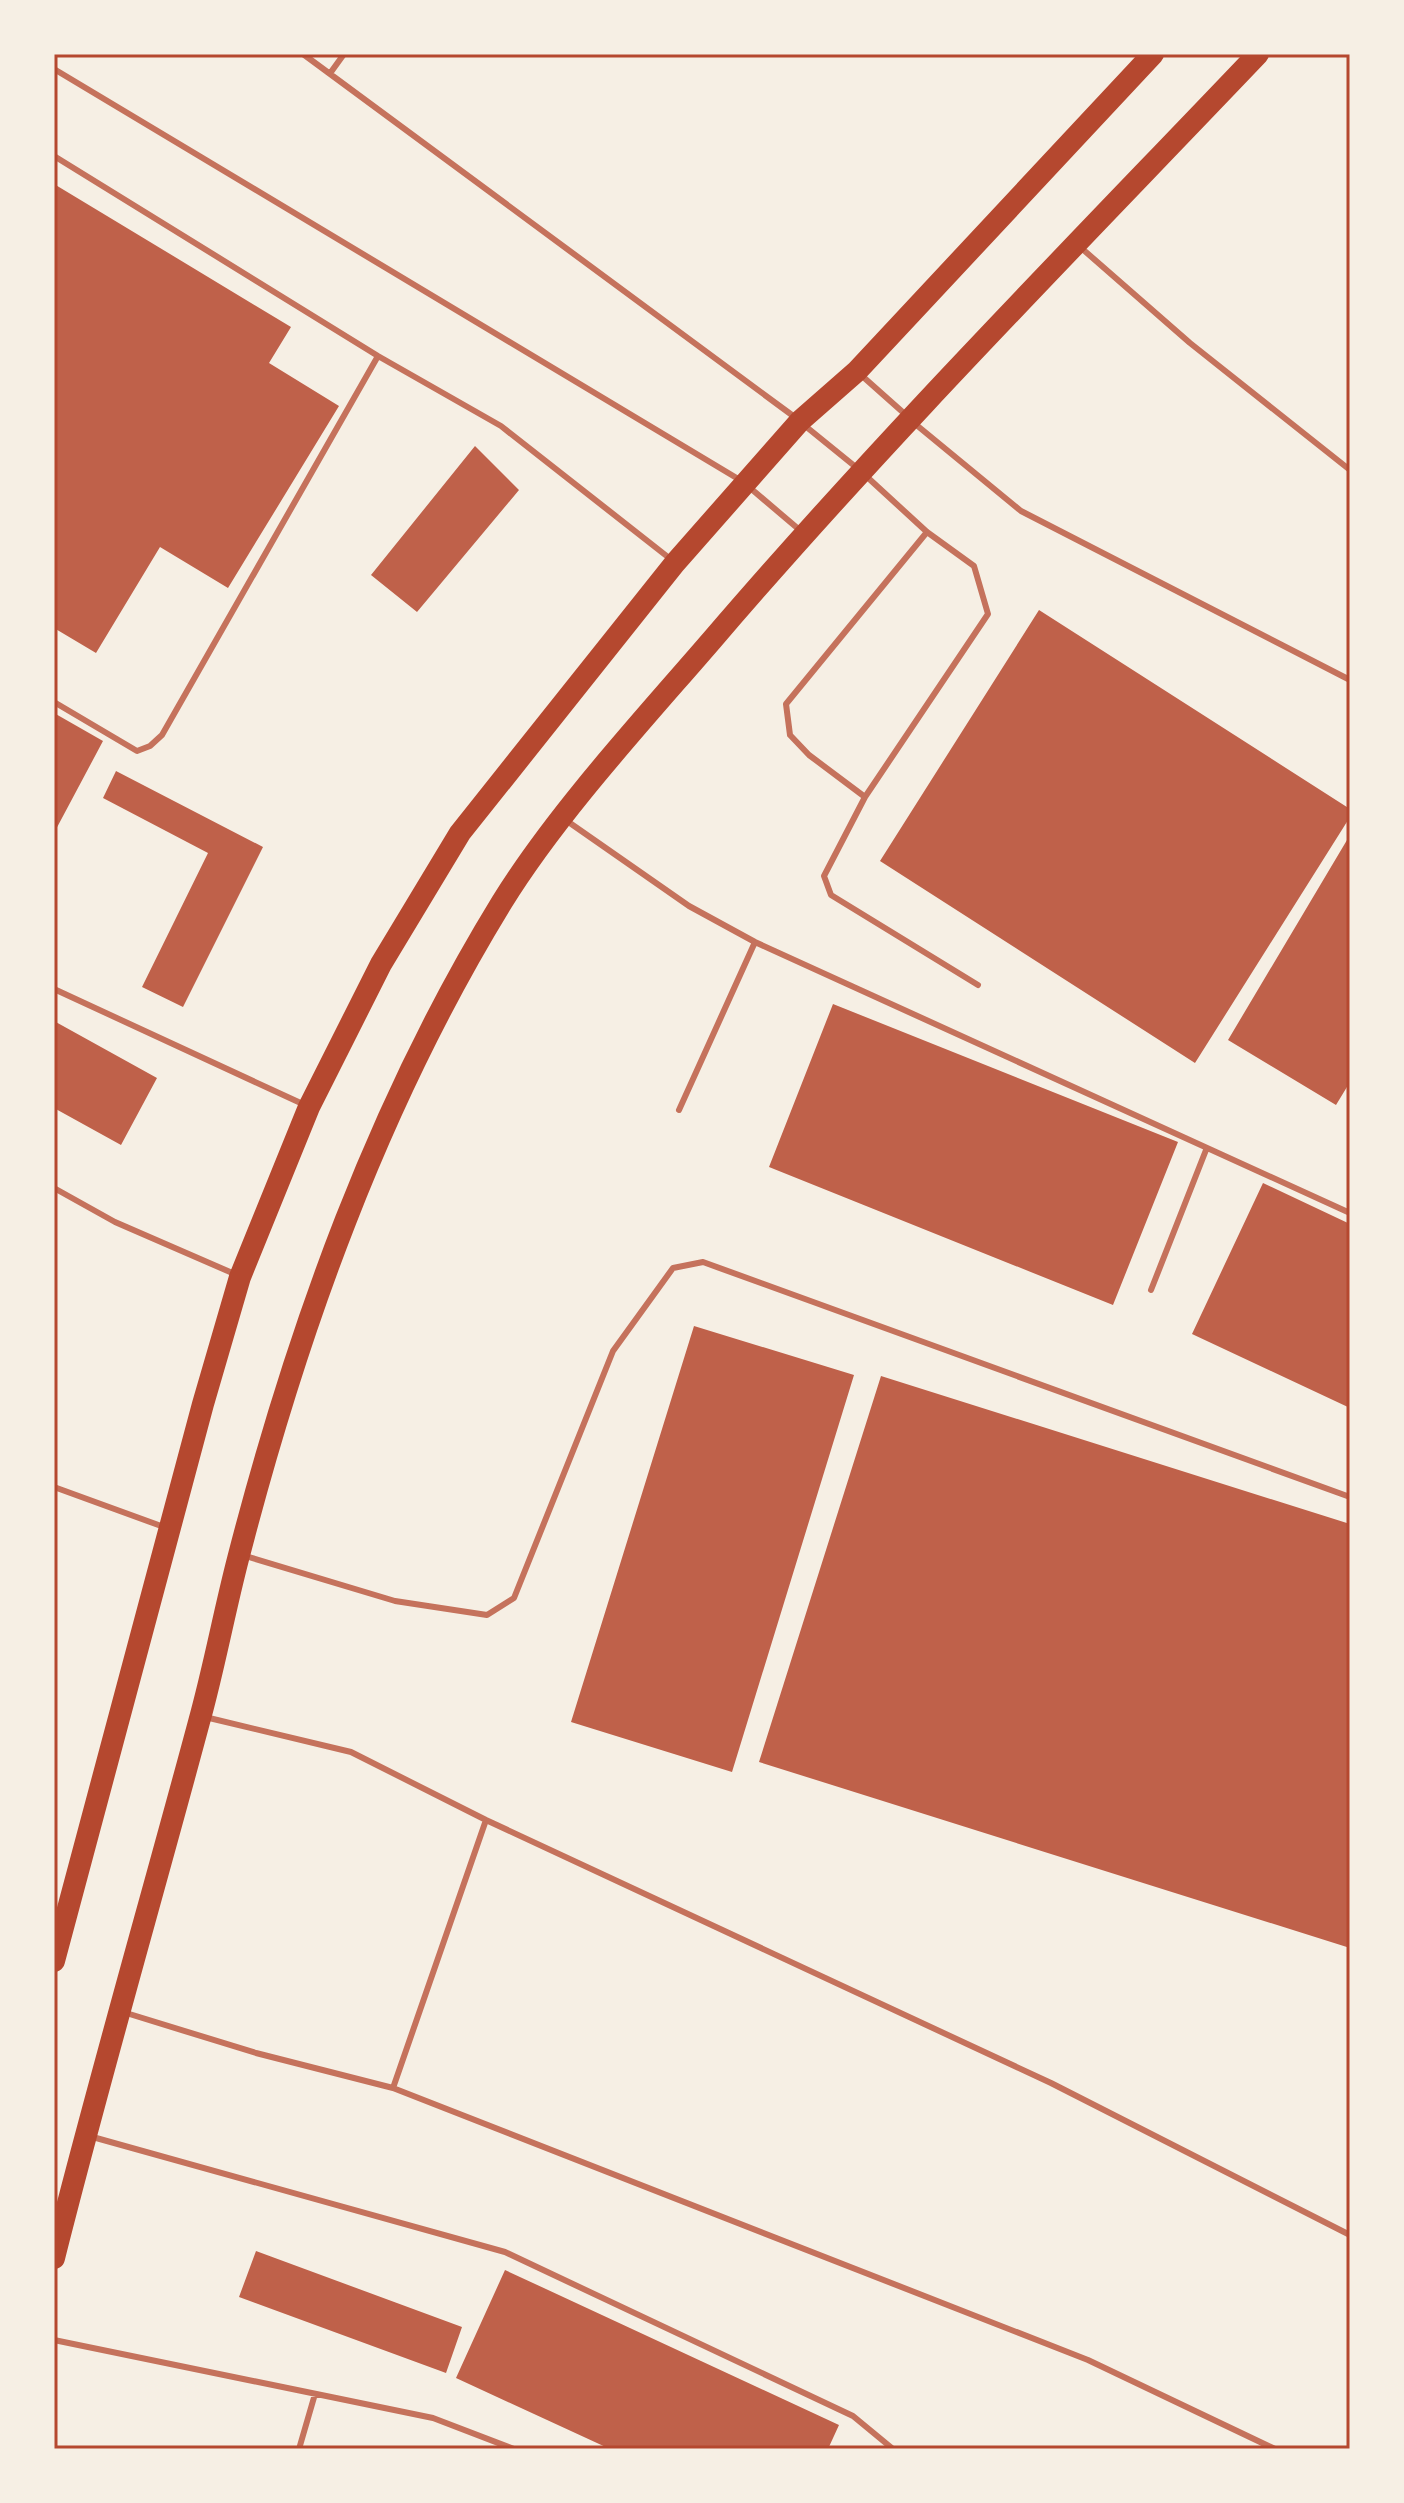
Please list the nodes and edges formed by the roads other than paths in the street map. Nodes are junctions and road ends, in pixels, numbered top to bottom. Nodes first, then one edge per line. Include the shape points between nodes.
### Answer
1 (303, 54) edge
2 (344, 54) edge
3 (1153, 54) edge
4 (1258, 54) edge
5 (54, 69) edge
6 (331, 72) junction
7 (54, 156) edge
8 (1077, 244) junction
9 (378, 356) junction
10 (857, 371) junction
11 (910, 419) junction
12 (800, 421) junction
13 (1350, 470) edge
14 (861, 472) junction
15 (744, 483) junction
16 (927, 532) junction
17 (804, 534) junction
18 (675, 563) junction
19 (1350, 680) edge
20 (54, 702) edge
21 (865, 797) junction
22 (564, 819) junction
23 (755, 942) junction
24 (978, 985) dead end
25 (54, 989) edge
26 (309, 1107) junction
27 (679, 1110) dead end
28 (1206, 1150) junction
29 (54, 1188) edge
30 (1350, 1213) edge
31 (240, 1277) junction
32 (1151, 1290) dead end
33 (54, 1487) edge
34 (1350, 1497) edge
35 (170, 1529) junction
36 (240, 1554) junction
37 (201, 1716) junction
38 (486, 1820) junction
39 (54, 1961) edge
40 (120, 2011) junction
41 (393, 2088) junction
42 (85, 2135) junction
43 (1350, 2235) edge
44 (54, 2258) edge
45 (54, 2340) edge
46 (315, 2394) junction
47 (299, 2449) edge
48 (514, 2449) edge
49 (893, 2449) edge
50 (1275, 2449) edge

1 - 6 lane
2 - 6 lane
3 - 10 highway
4 - 8 highway
5 - 15 lane
6 - 12 lane
7 - 9 lane
8 - 11 highway
8 - 13 lane via 1190,343
9 - 18 lane via 501,426
9 - 20 lane via 162,735 137,751
10 - 11 lane
10 - 12 highway
11 - 14 highway
11 - 19 lane via 1021,511
12 - 14 lane
12 - 15 highway
14 - 16 lane
14 - 17 highway
15 - 17 lane
15 - 18 highway
16 - 21 lane via 974,566 988,614
16 - 21 lane via 786,704 790,735
17 - 22 highway
18 - 26 highway via 460,833 381,964
21 - 24 lane via 824,876 831,895
22 - 23 lane via 689,906
22 - 36 highway via 507,895 438,1012 375,1144 291,1384
23 - 27 lane
23 - 28 lane
25 - 26 lane
26 - 31 highway
28 - 30 lane
28 - 32 lane
29 - 31 lane via 115,1222
31 - 35 highway
33 - 35 lane
34 - 36 lane via 703,1262 673,1268 613,1351 514,1598 487,1615 395,1601
35 - 39 highway
36 - 37 highway
37 - 38 lane via 351,1752
37 - 40 highway
38 - 41 lane
38 - 43 lane via 1051,2083
40 - 41 lane
40 - 42 highway
41 - 50 lane via 1088,2360
42 - 44 highway
42 - 49 lane via 505,2252 853,2416
45 - 46 lane
46 - 47 lane
46 - 48 lane via 433,2418

